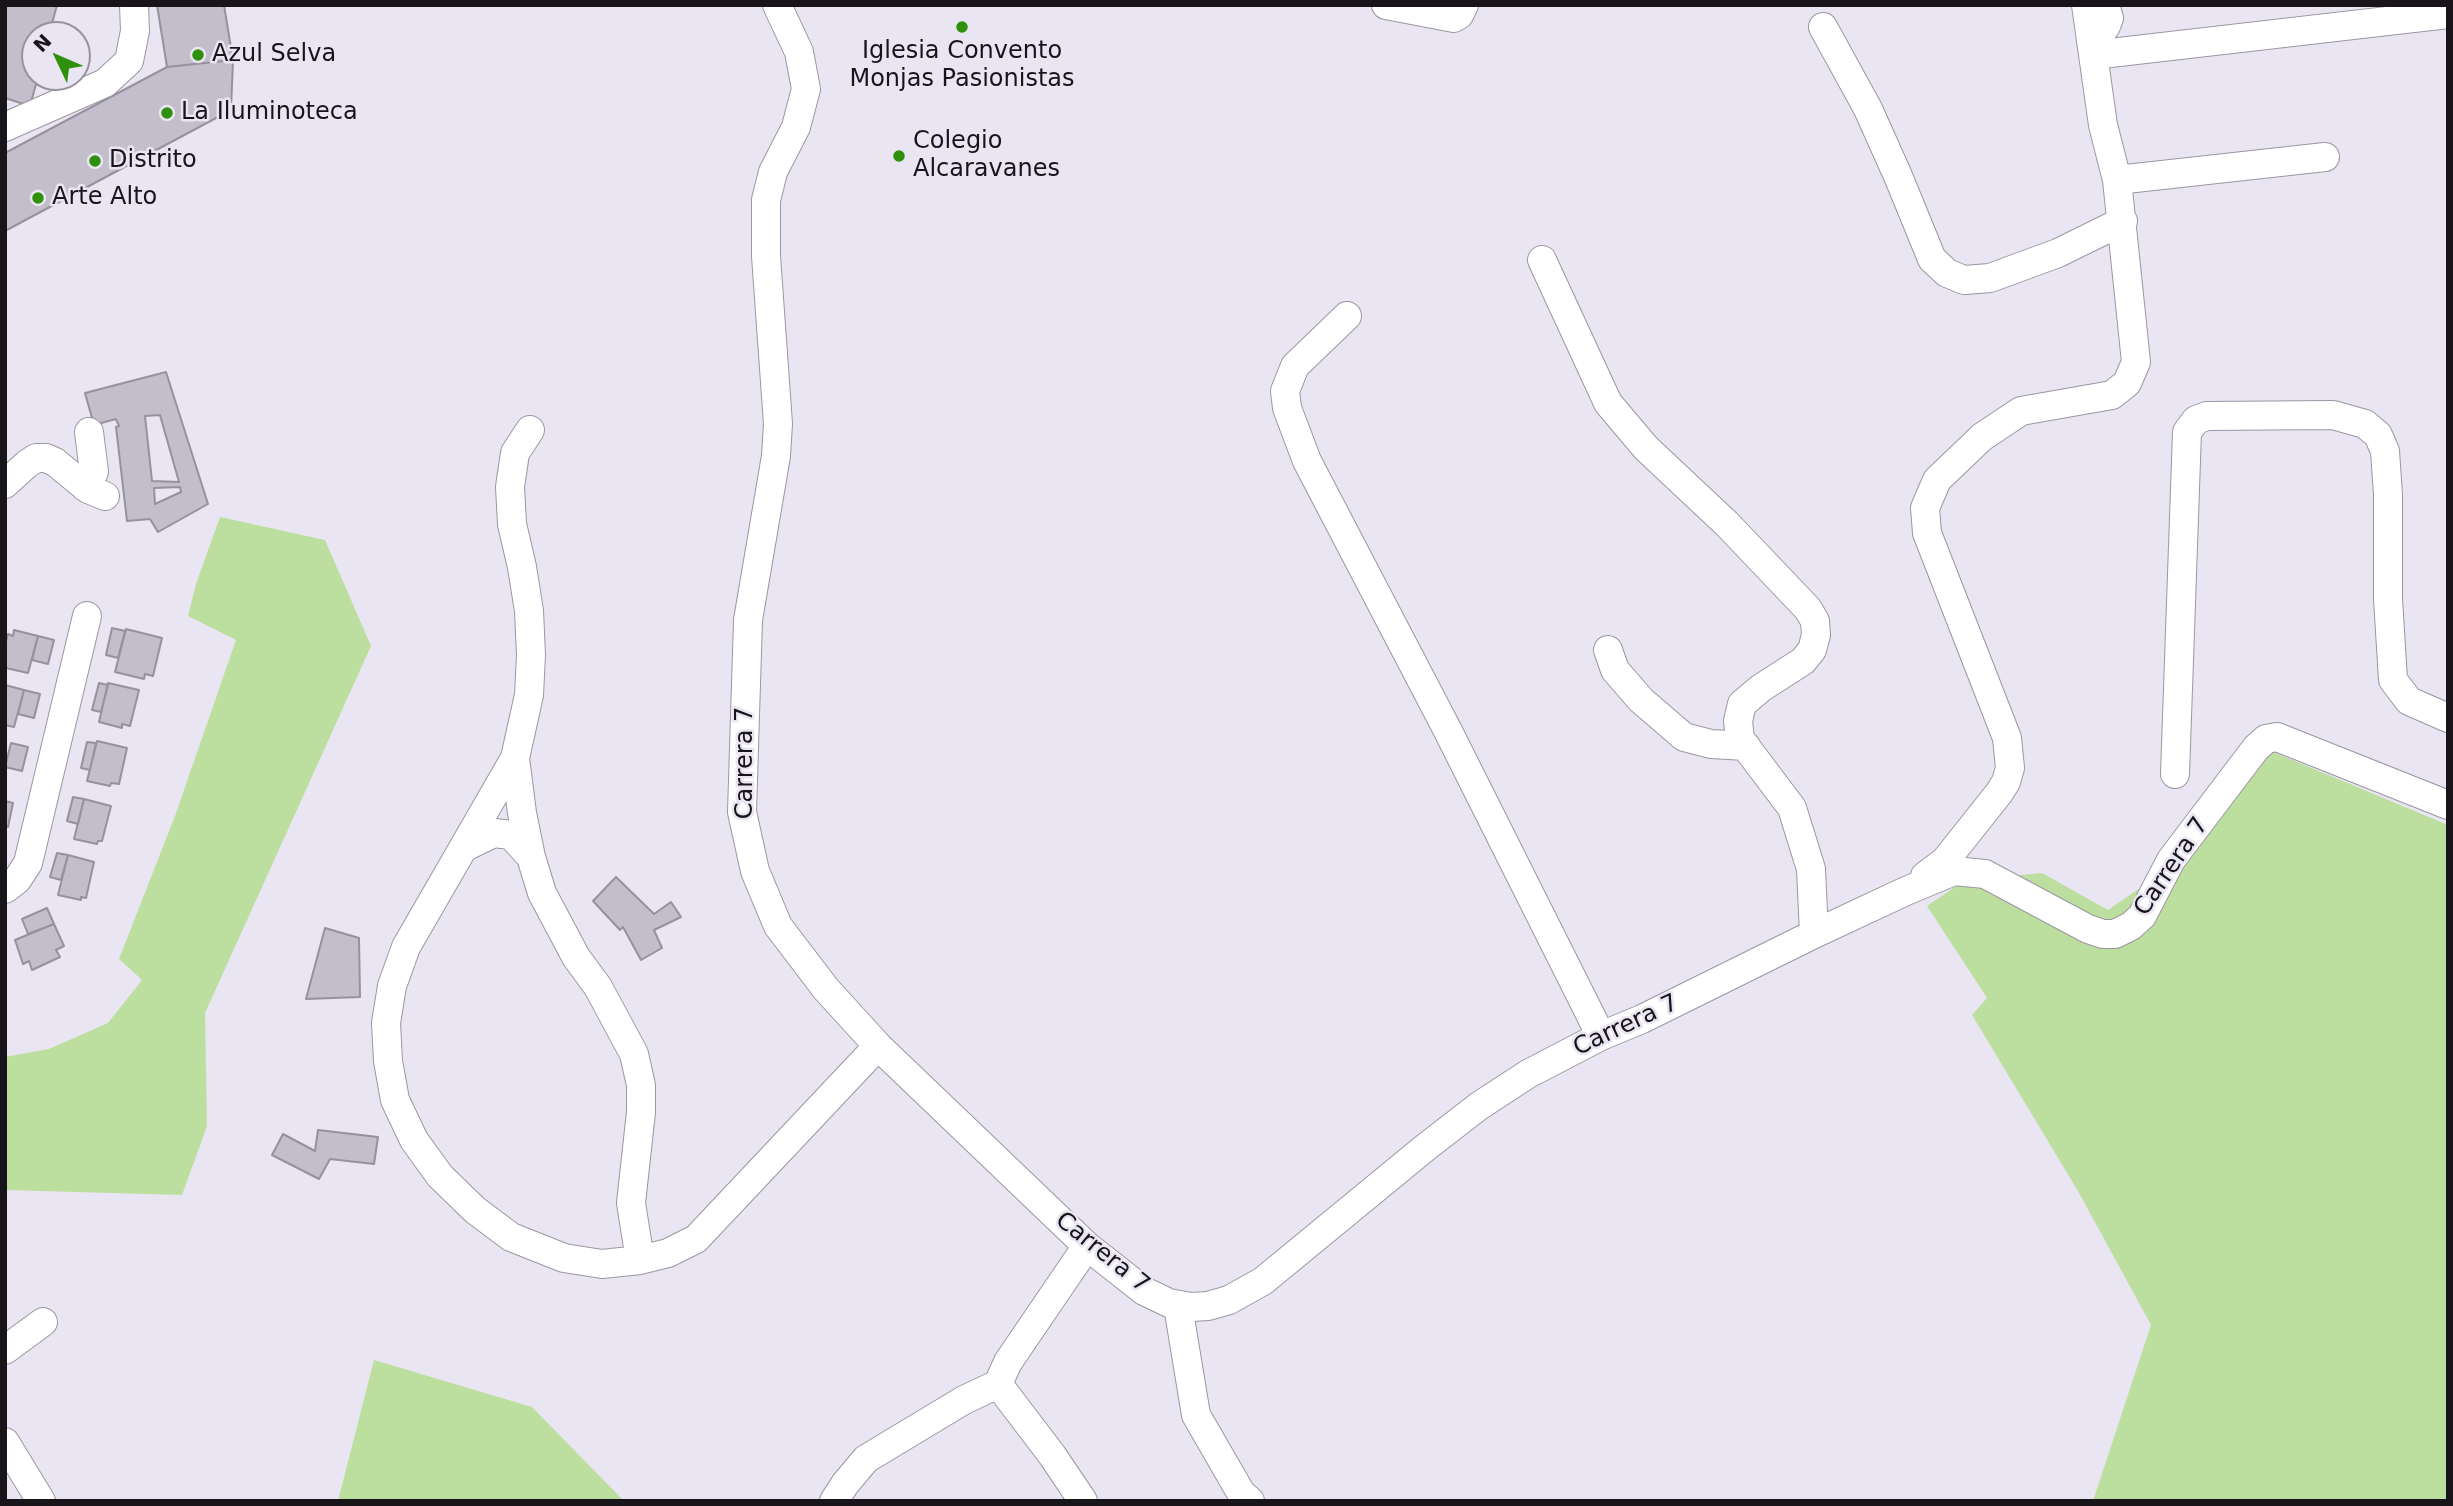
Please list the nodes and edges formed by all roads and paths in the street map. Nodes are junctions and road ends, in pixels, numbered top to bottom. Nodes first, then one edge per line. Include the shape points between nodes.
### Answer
1 (134, 5) edge
2 (777, 5) edge
3 (1386, 5) edge
4 (1464, 5) edge
5 (2086, 5) edge
6 (2105, 5) edge
7 (2448, 14) edge
8 (1823, 27) dead end
9 (2092, 48) junction
10 (5, 127) edge
11 (2325, 157) dead end
12 (2118, 180) junction
13 (2123, 221) junction
14 (1542, 260) dead end
15 (1346, 316) dead end
16 (530, 430) dead end
17 (89, 432) dead end
18 (5, 484) edge
19 (87, 616) dead end
20 (1608, 650) dead end
21 (2448, 718) edge
22 (1746, 746) junction
23 (515, 758) junction
24 (2175, 774) dead end
25 (2448, 805) edge
26 (465, 847) junction
27 (531, 857) junction
28 (5, 888) edge
29 (1906, 891) junction
30 (1814, 934) junction
31 (1601, 1036) junction
32 (878, 1046) junction
33 (1087, 1246) junction
34 (640, 1260) junction
35 (1178, 1306) junction
36 (43, 1322) dead end
37 (5, 1350) edge
38 (998, 1384) junction
39 (5, 1442) edge
40 (41, 1501) edge
41 (834, 1501) edge
42 (1083, 1501) edge
43 (1250, 1501) edge

1 - 10 street via 129,61 106,83
2 - 32 street, Carrera 7 via 799,52 807,89 766,200 778,424 748,620 742,812 755,871 778,926
3 - 4 street via 1454,18
5 - 9 street
6 - 9 street via 2109,18
7 - 9 street
8 - 13 street via 1868,109 1932,259 1947,273 1964,280 1990,278 2058,253
9 - 12 street via 2103,125
11 - 12 street
12 - 13 street
13 - 29 street via 2136,362 2127,383 2112,395 2021,411 1982,437 1937,480 1925,508 1927,533 2007,738 2010,768 1999,793 1945,861
14 - 22 street via 1608,403 1815,621 1812,650 1804,662 1742,704 1738,721 1740,739
15 - 31 street via 1295,366 1285,391 1287,408 1307,461
16 - 23 street via 515,453 510,487 531,655 529,695
17 - 18 street via 95,491 46,458 36,458
19 - 28 street via 28,863 18,880
20 - 22 street via 1615,670 1632,690 1684,737
21 - 24 street via 2409,701 2393,680 2388,495 2385,451 2378,435 2365,424 2333,415 2207,416 2196,420 2187,432
22 - 30 street via 1792,808 1811,869
23 - 26 street
23 - 27 street
25 - 29 street, Carrera 7 via 2277,737 2256,748 2188,836 2143,916 2115,934 2088,929 1985,874 1954,871
26 - 27 street via 494,833 510,835
26 - 34 street via 406,947 392,986 386,1023 395,1100 414,1140 440,1176 511,1237 564,1258 602,1264
27 - 34 street via 561,932 634,1054 641,1112 632,1203
29 - 30 street, Carrera 7
30 - 31 street, Carrera 7
31 - 35 street, Carrera 7 via 1479,1106 1264,1280 1230,1300
32 - 33 street, Carrera 7
32 - 34 street via 696,1239
33 - 35 street, Carrera 7 via 1144,1290
33 - 38 street via 1008,1362
35 - 43 street via 1196,1415
36 - 37 street
38 - 41 street via 866,1459
38 - 42 street
39 - 40 street

